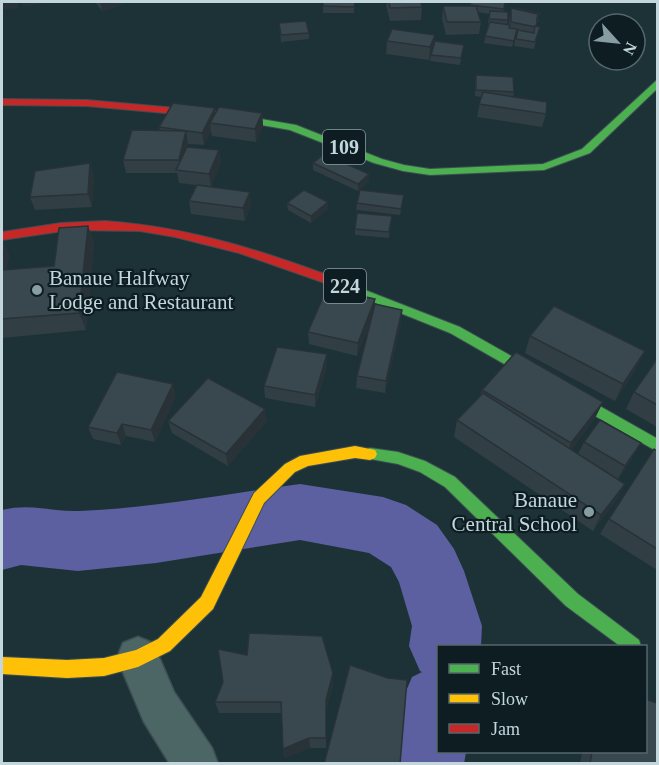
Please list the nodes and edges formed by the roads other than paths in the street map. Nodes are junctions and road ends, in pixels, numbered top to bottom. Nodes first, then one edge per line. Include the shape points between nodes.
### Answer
1 (657, 82) edge
2 (2, 102) edge
3 (2, 236) edge
4 (657, 446) edge
5 (632, 645) edge
6 (138, 658) junction
7 (2, 666) edge
8 (196, 764) edge

1 - 2 main road, 109 via 586,151 570,159 544,166 452,172 403,168 292,127 235,116 87,103
3 - 4 main road, 224 via 71,226 128,227 195,237 246,251 455,330
5 - 6 main road via 572,600 450,482 425,467 398,458 355,452 305,460 290,468 259,498 207,603 164,645
6 - 7 main road via 104,667
6 - 8 street via 159,707

